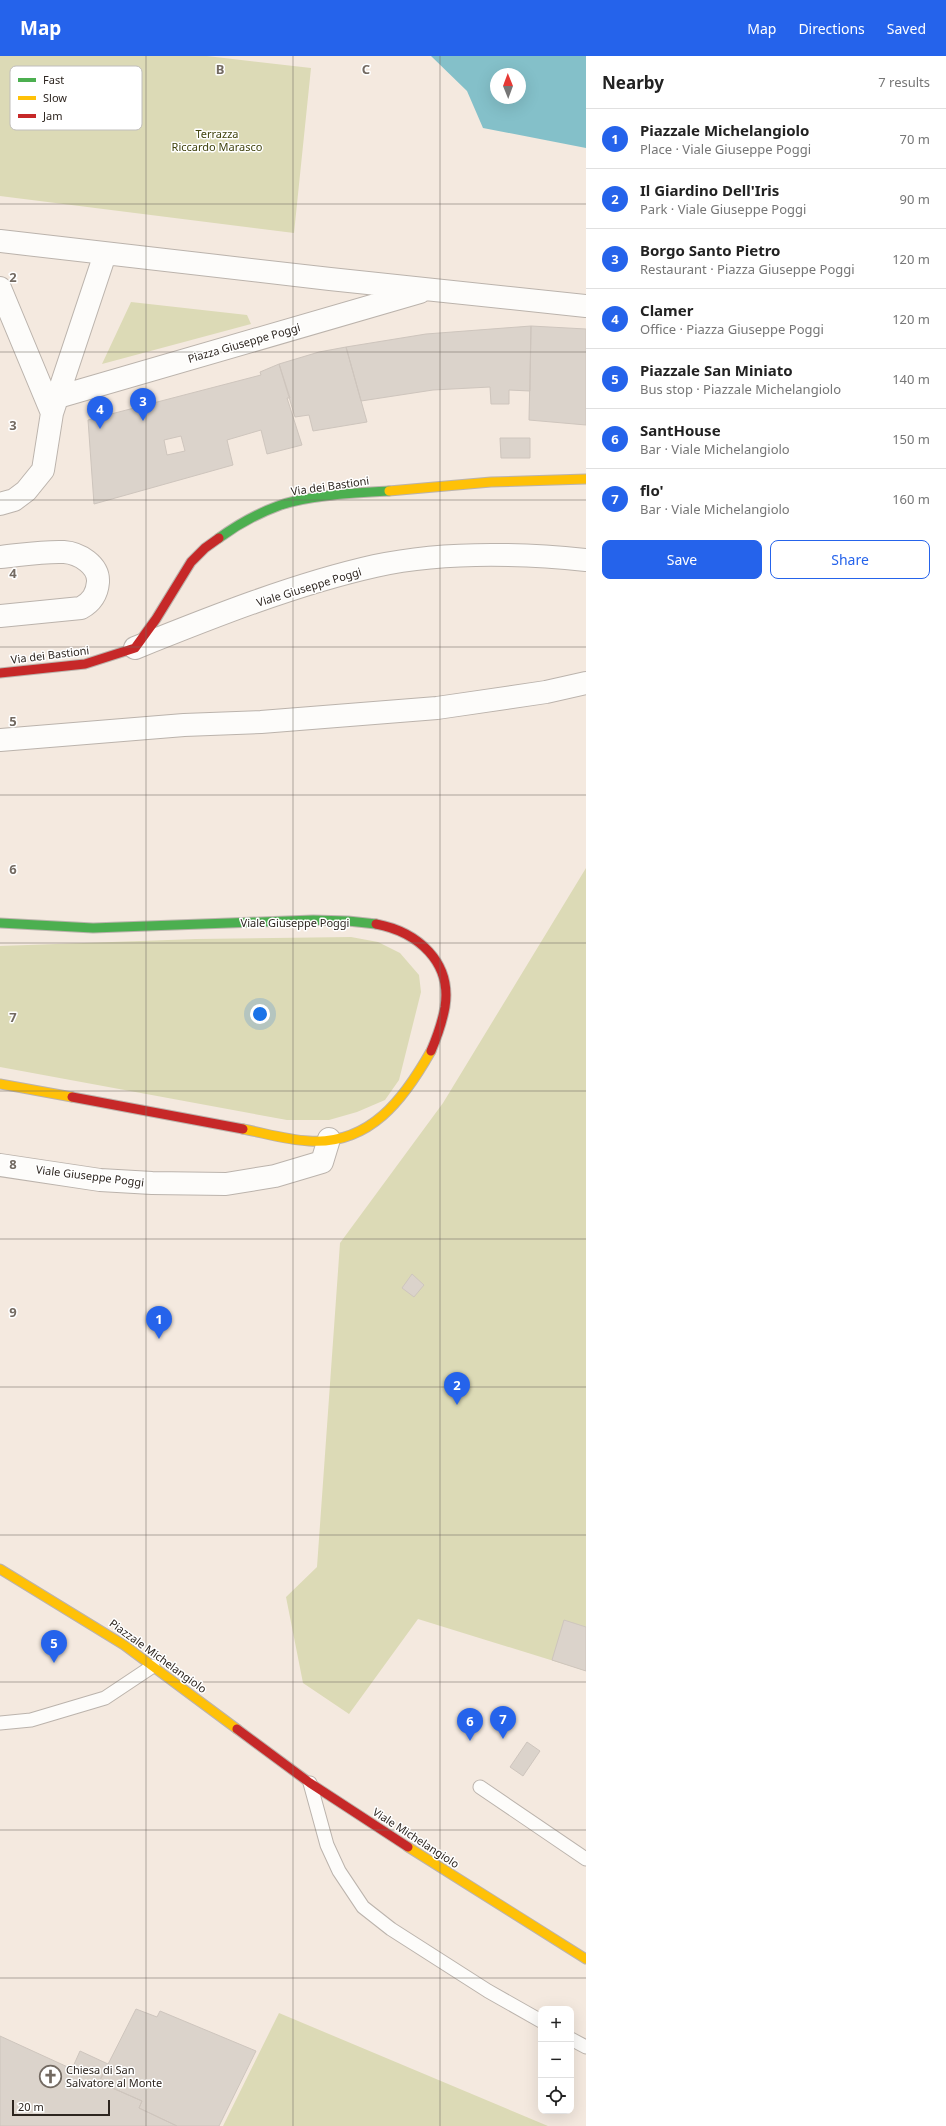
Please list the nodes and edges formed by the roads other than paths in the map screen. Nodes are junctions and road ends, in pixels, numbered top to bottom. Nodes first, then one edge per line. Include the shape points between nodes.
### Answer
1 (0, 241) edge
2 (105, 254) junction
3 (0, 288) edge
4 (430, 290) junction
5 (586, 306) edge
6 (55, 405) junction
7 (586, 479) edge
8 (0, 504) edge
9 (0, 557) edge
10 (586, 560) edge
11 (0, 616) edge
12 (135, 648) junction
13 (0, 673) edge
14 (586, 683) edge
15 (0, 740) edge
16 (0, 923) edge
17 (0, 1084) edge
18 (329, 1139) junction
19 (0, 1165) edge
20 (0, 1569) edge
21 (153, 1666) junction
22 (0, 1723) edge
23 (238, 1729) joint
24 (310, 1783) junction
25 (480, 1787) dead end
26 (586, 1859) edge
27 (586, 1959) edge
28 (538, 2019) edge
29 (574, 2040) edge
30 (586, 2047) edge

1 - 2 street, Piazza Giuseppe Poggi
2 - 4 street, Piazza Giuseppe Poggi
2 - 6 street
3 - 6 street
4 - 5 street, Piazza Giuseppe Poggi
4 - 6 street, Piazza Giuseppe Poggi
6 - 8 street via 43,470 26,491 14,500
7 - 12 street, Via dei Bastioni via 490,482 368,492 278,506 239,524 205,548 191,562
9 - 11 street via 65,552 79,556 91,564 98,576 98,591 90,603 81,608
10 - 12 street, Viale Giuseppe Poggi via 475,555 376,566 290,591
12 - 13 street, Via dei Bastioni via 85,664
14 - 15 street via 546,692 437,708
16 - 18 street, Viale Giuseppe Poggi via 71,928 326,920 378,924 414,936 435,956 443,972 446,996 438,1039 410,1087 388,1112 370,1126 350,1135
17 - 18 street, Viale Giuseppe Poggi via 309,1141
18 - 19 street, Viale Giuseppe Poggi via 322,1162 276,1176 226,1184 100,1180
20 - 21 street, Piazzale Michelangiolo via 84,1619
21 - 22 lane via 105,1698 31,1720
21 - 23 street, Piazzale Michelangiolo
23 - 24 street, Viale Michelangiolo
24 - 27 street, Viale Michelangiolo
24 - 28 lane via 327,1845 339,1872 363,1907 391,1929 488,1991
25 - 26 lane
29 - 30 lane

